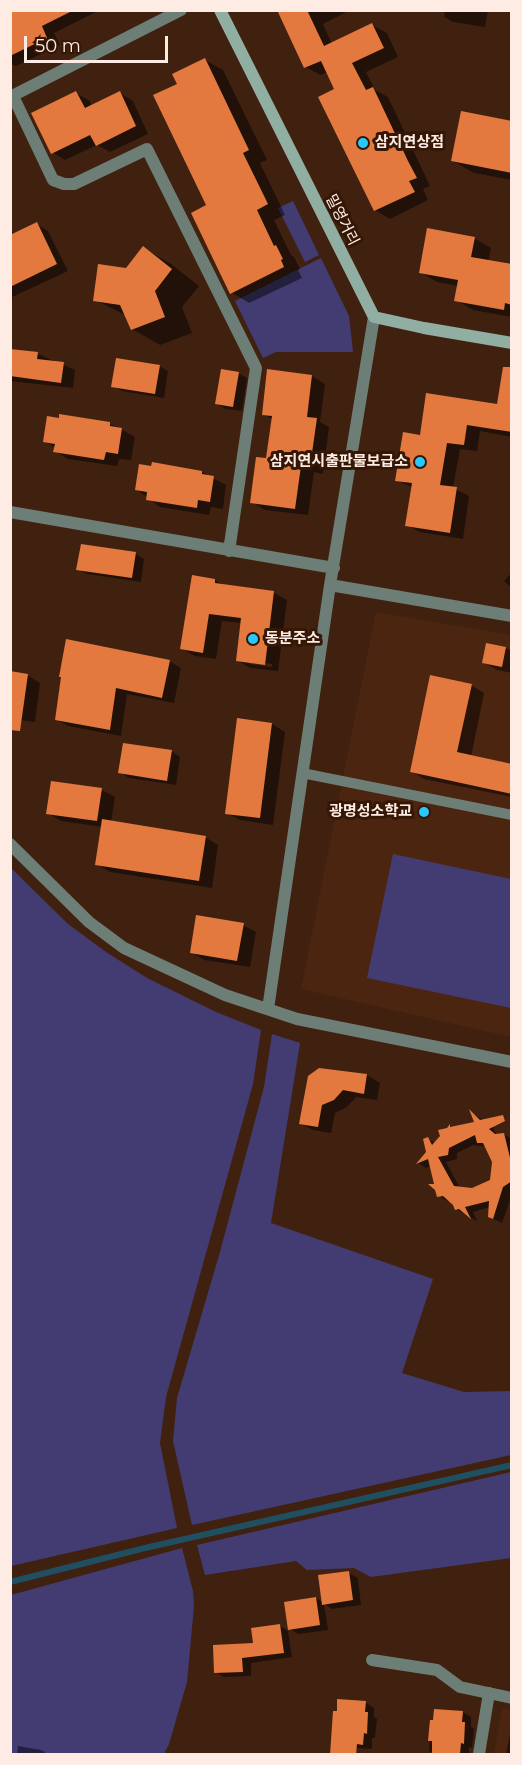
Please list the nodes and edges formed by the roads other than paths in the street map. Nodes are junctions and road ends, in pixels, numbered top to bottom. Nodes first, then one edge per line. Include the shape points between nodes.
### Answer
1 (181, 10) edge
2 (220, 10) edge
3 (12, 96) edge
4 (374, 317) junction
5 (512, 343) edge
6 (10, 512) edge
7 (229, 551) junction
8 (334, 568) junction
9 (330, 585) junction
10 (512, 616) edge
11 (303, 773) junction
12 (512, 815) edge
13 (10, 844) edge
14 (268, 1009) junction
15 (512, 1062) edge
16 (372, 1660) dead end
17 (489, 1693) junction
18 (512, 1698) edge
19 (479, 1755) edge

1 - 3 street
2 - 4 main road, 밀영거리
3 - 7 street via 53,180 74,184 147,149 256,368
4 - 5 main road
4 - 8 street
6 - 7 street
7 - 8 street
8 - 9 street
9 - 10 street
9 - 11 street
11 - 12 lane
11 - 14 street
13 - 14 street via 89,922 124,948 225,995
14 - 15 street via 297,1019
16 - 17 street via 437,1670 460,1687
17 - 18 street
17 - 19 street

